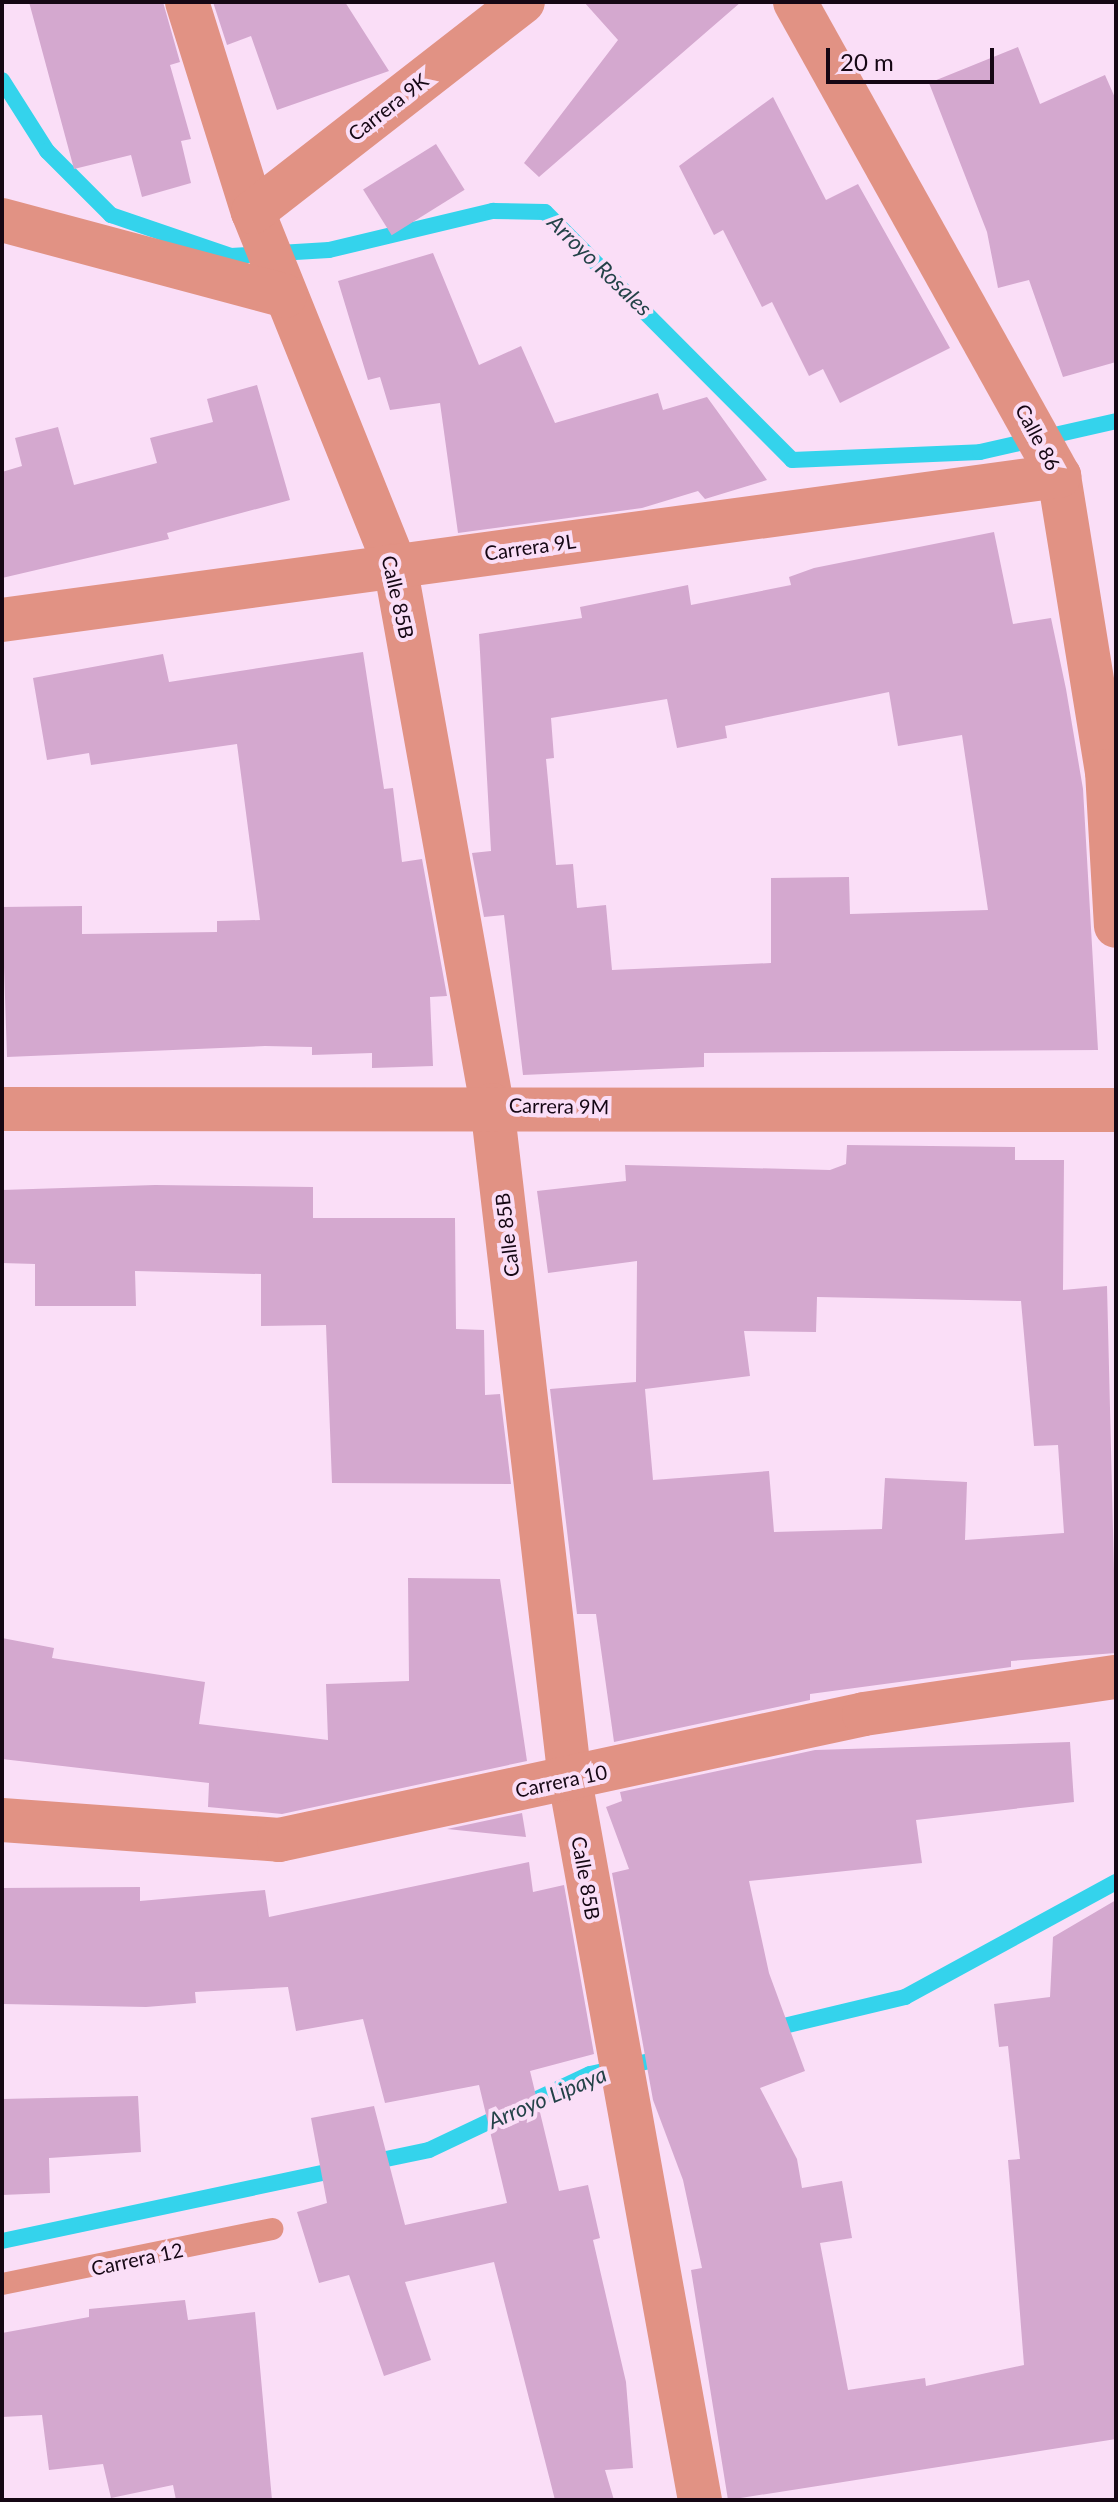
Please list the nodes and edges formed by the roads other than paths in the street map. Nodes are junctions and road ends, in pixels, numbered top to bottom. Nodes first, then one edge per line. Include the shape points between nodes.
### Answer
1 (187, 2) edge
2 (523, 2) edge
3 (795, 2) edge
4 (2, 220) edge
5 (257, 223) junction
6 (281, 284) junction
7 (1055, 467) junction
8 (395, 565) junction
9 (2, 620) edge
10 (1116, 926) edge
11 (492, 1105) junction
12 (2, 1109) edge
13 (1116, 1110) edge
14 (1116, 1677) edge
15 (570, 1780) junction
16 (2, 1820) edge
17 (272, 2229) dead end
18 (2, 2284) edge
19 (700, 2500) edge

1 - 5 street, Calle 85B
2 - 5 street, Carrera 9K
3 - 7 street, Calle 86
4 - 6 street
5 - 6 street, Calle 85B
6 - 8 street, Calle 85B
7 - 8 street, Carrera 9L
7 - 10 street, Calle 86 via 1107,771
8 - 9 street, Carrera 9L
8 - 11 street, Calle 85B
11 - 12 street, Carrera 9M
11 - 13 street, Carrera 9M
11 - 15 street, Calle 85B
14 - 15 street, Carrera 10 via 864,1714
15 - 16 street, Carrera 10 via 279,1840
15 - 19 street, Calle 85B
17 - 18 lane, Carrera 12

